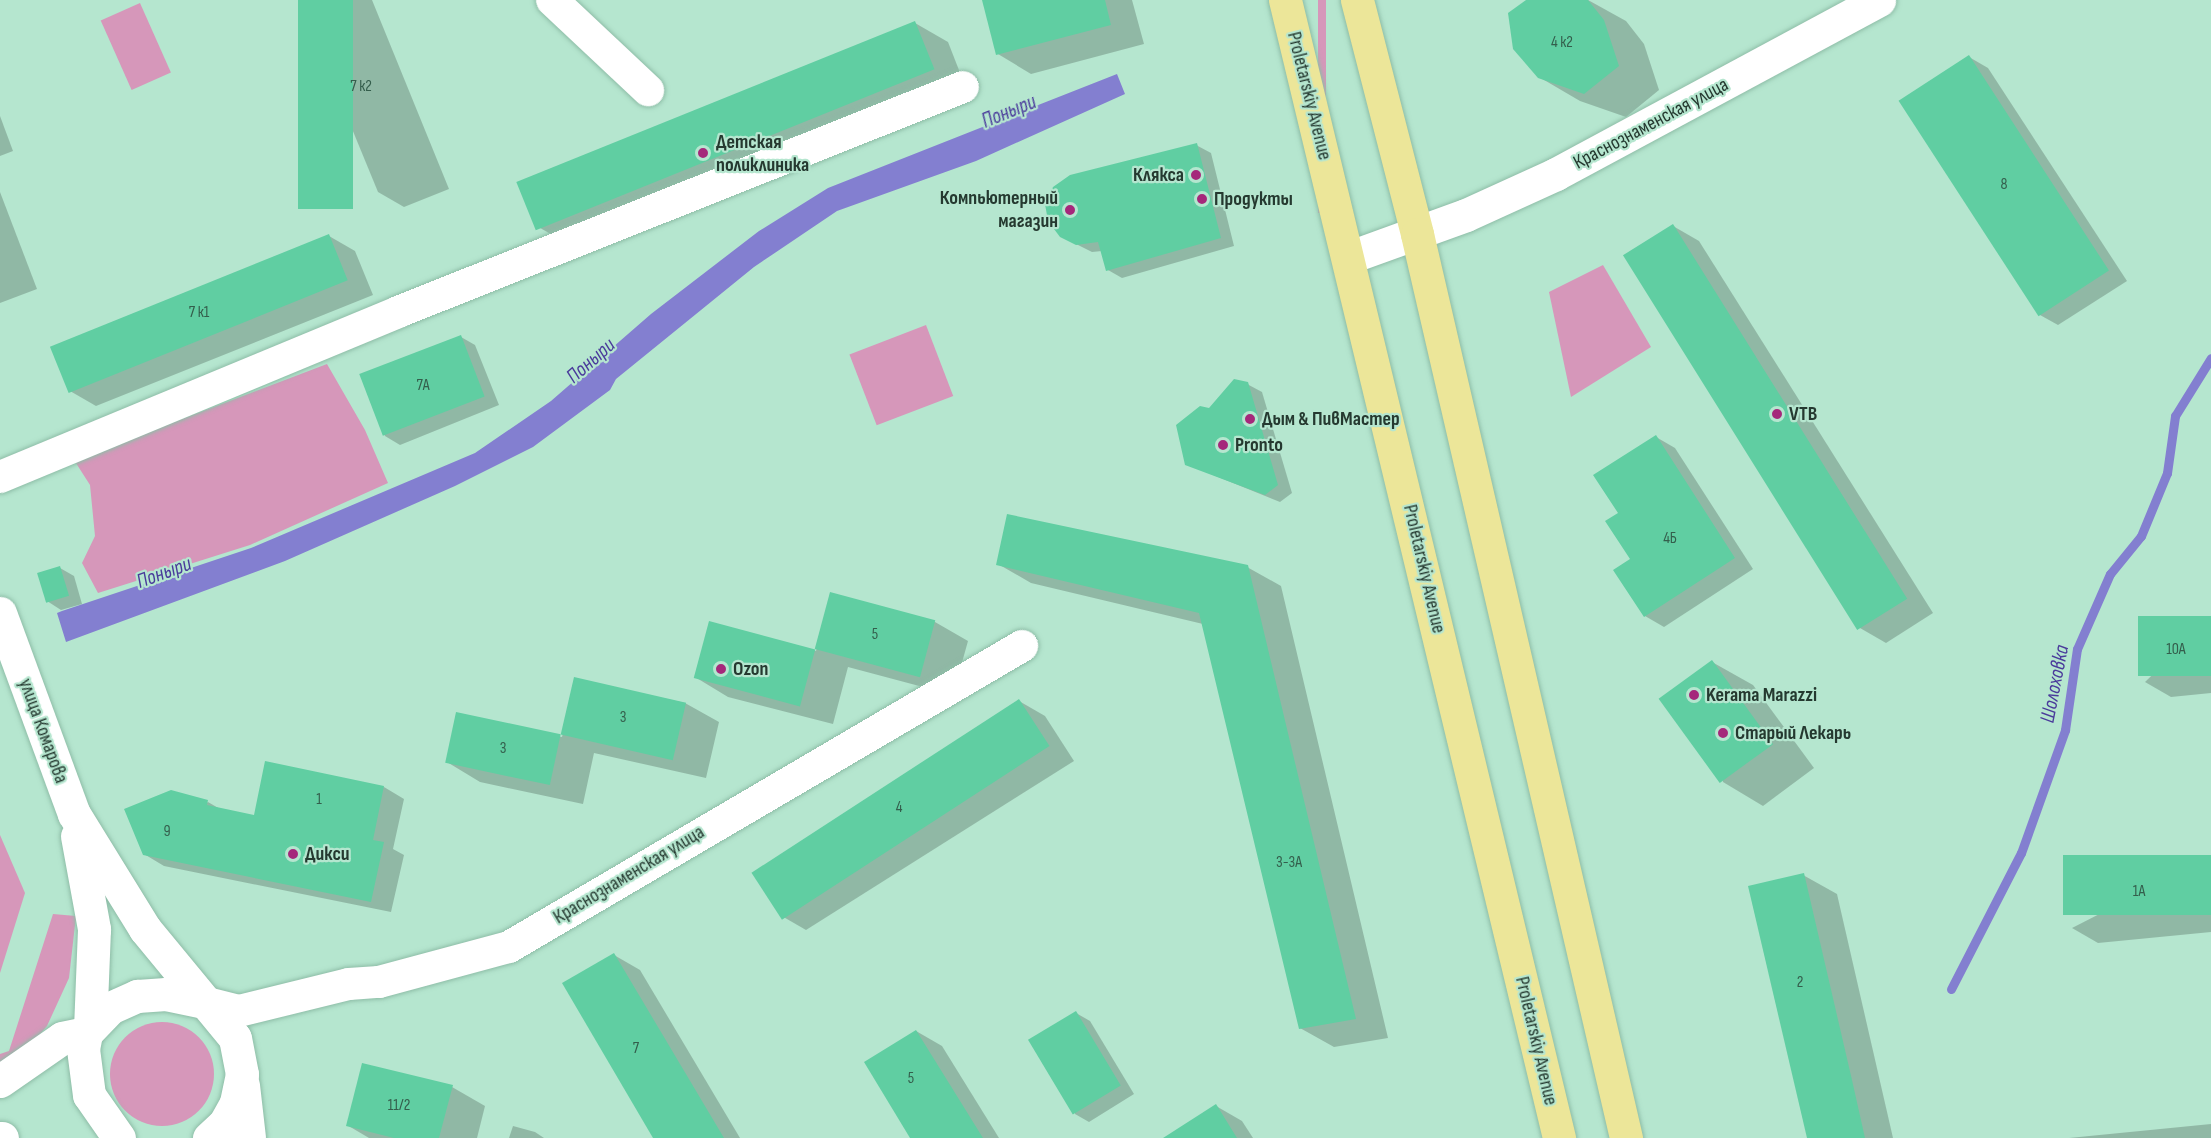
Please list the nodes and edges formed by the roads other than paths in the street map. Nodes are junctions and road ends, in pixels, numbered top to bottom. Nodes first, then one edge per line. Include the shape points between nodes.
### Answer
1 (552, 0) edge
2 (1285, 0) edge
3 (1357, 0) edge
4 (1879, 0) edge
5 (963, 87) dead end
6 (648, 90) dead end
7 (1417, 234) junction
8 (1350, 257) junction
9 (0, 477) edge
10 (0, 613) edge
11 (1022, 646) dead end
12 (74, 814) junction
13 (203, 1002) junction
14 (88, 1030) junction
15 (242, 1074) junction
16 (0, 1081) edge
17 (119, 1138) edge
18 (209, 1138) edge
19 (249, 1138) edge
20 (1559, 1138) edge
21 (1626, 1138) edge

1 - 6 street
2 - 8 main road, Proletarskiy Avenue
3 - 7 main road
4 - 7 main road, Краснознаменская улица via 1556,174
5 - 9 street via 398,312
7 - 8 main road, Краснознаменская улица
7 - 21 main road
8 - 20 main road, Proletarskiy Avenue
10 - 12 main road, улица Комарова
11 - 13 street, Краснознаменская улица via 509,947 379,982 349,984 239,1011
12 - 13 main road via 145,929
12 - 14 main road via 94,929
13 - 14 main road via 166,993 137,996 110,1008
13 - 15 main road via 222,1018 235,1038
14 - 16 main road via 62,1038
14 - 17 main road via 83,1048 89,1095
15 - 18 main road via 236,1103 225,1123
15 - 19 main road

